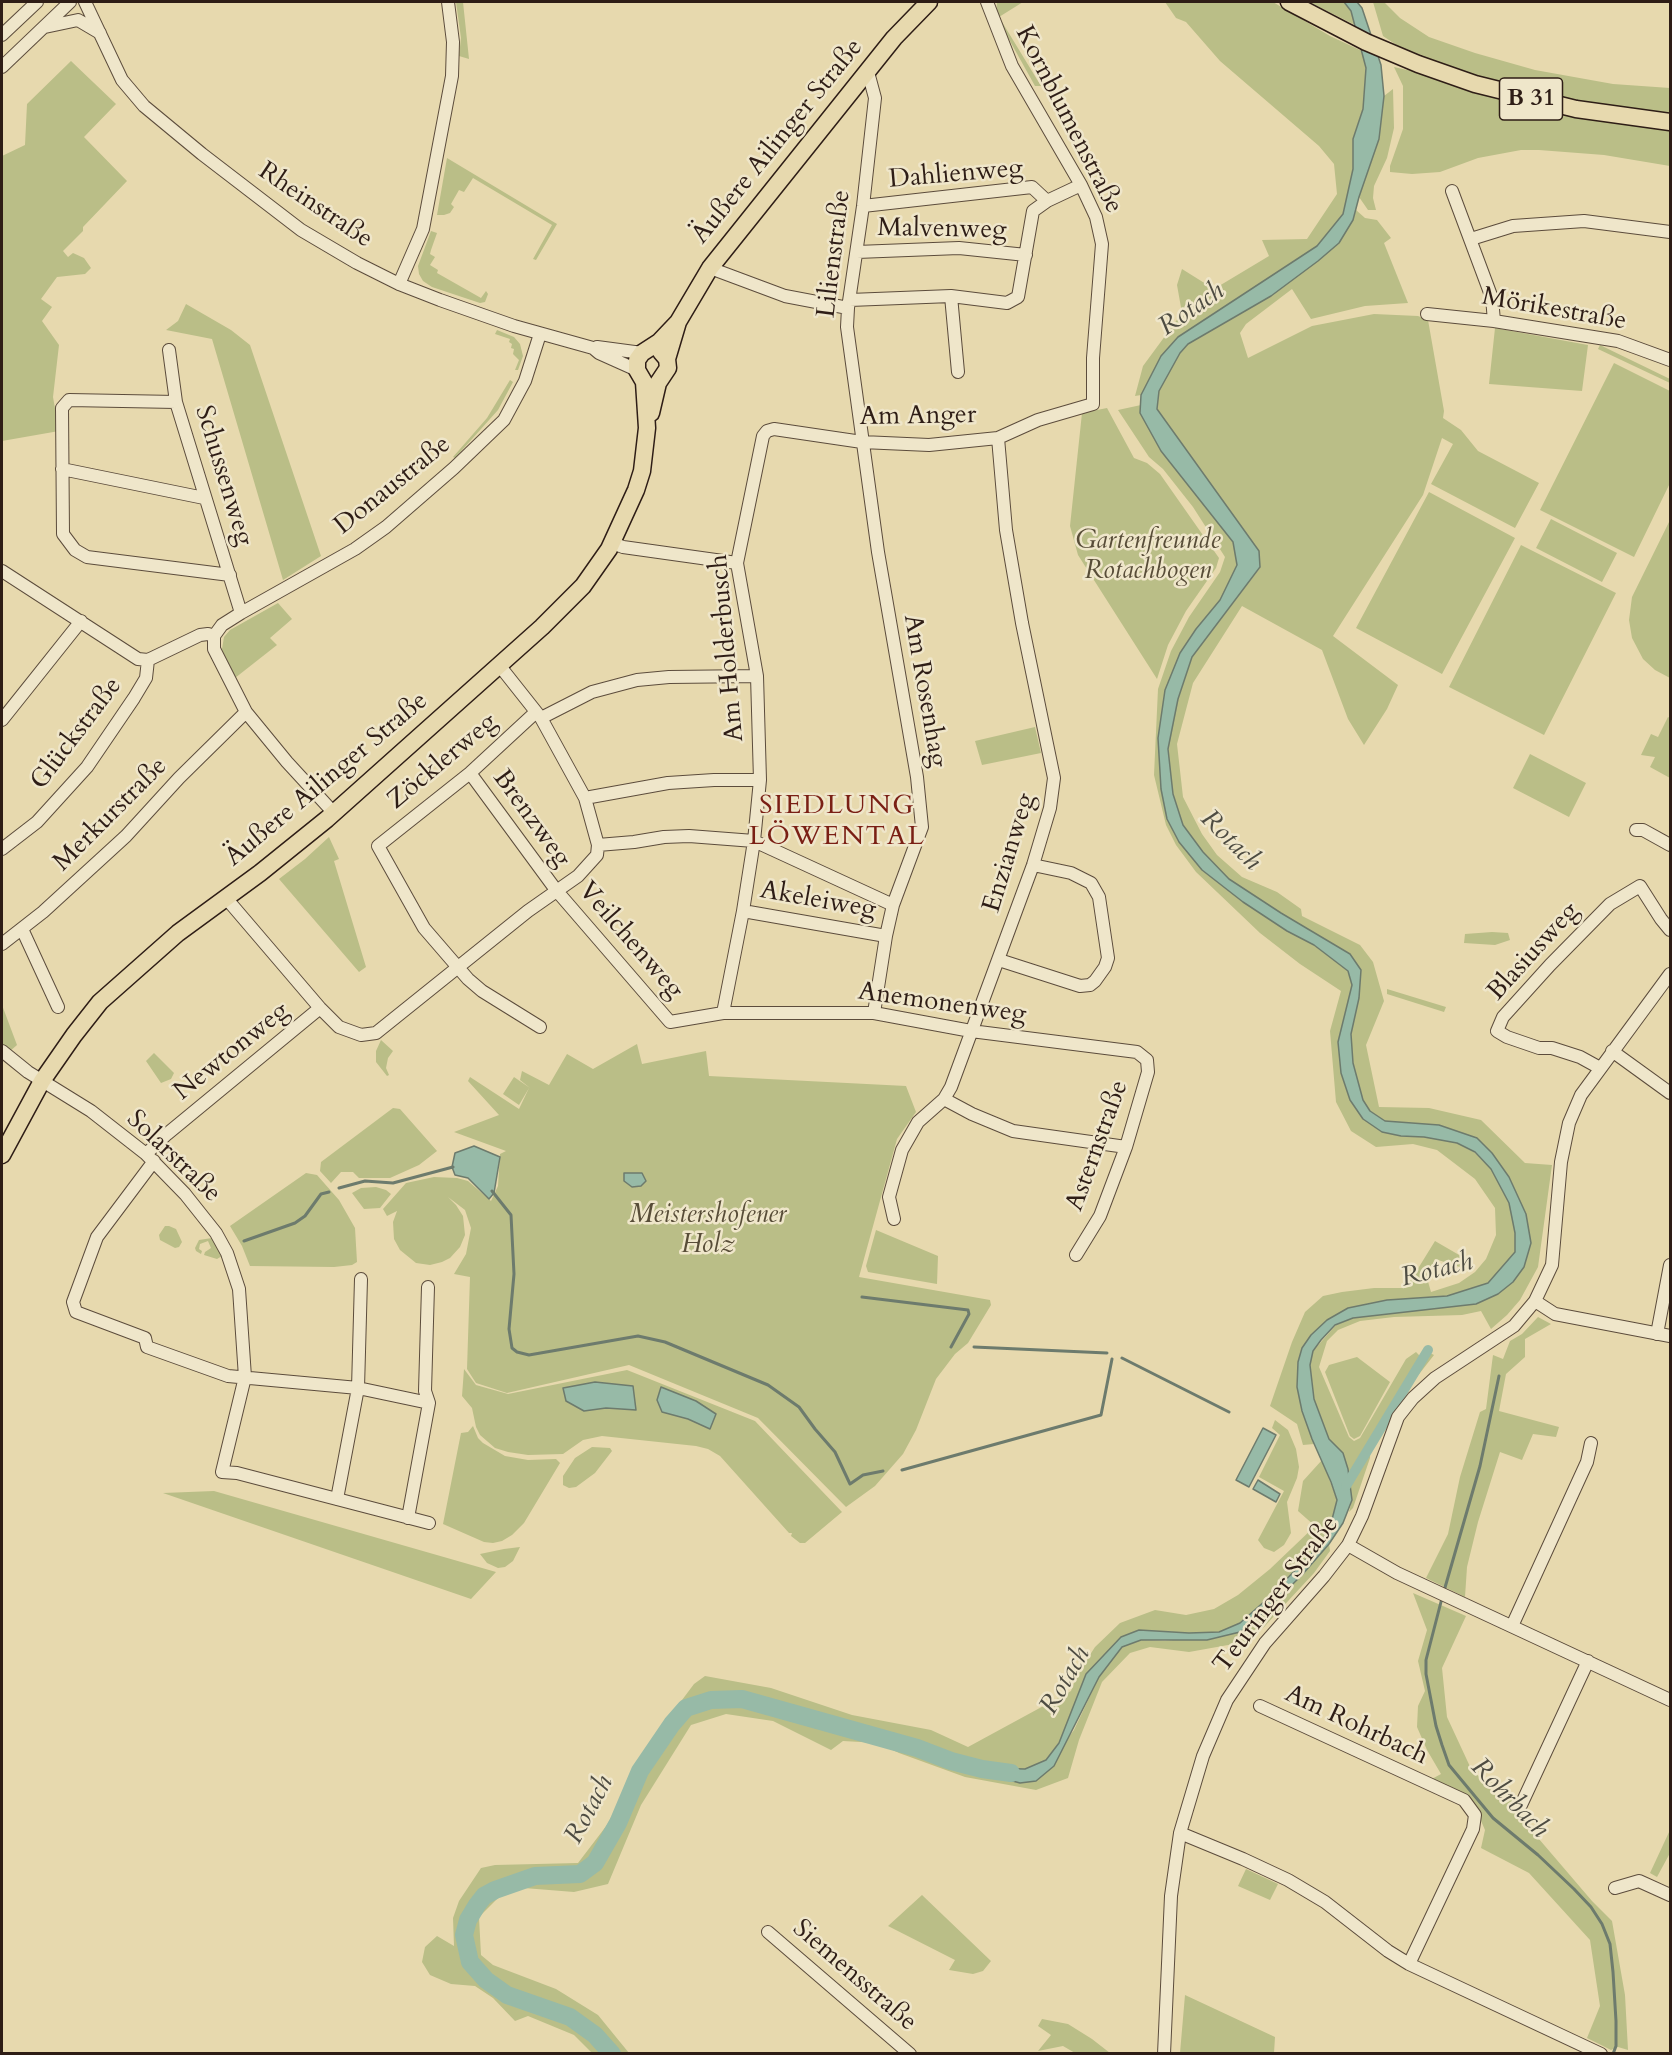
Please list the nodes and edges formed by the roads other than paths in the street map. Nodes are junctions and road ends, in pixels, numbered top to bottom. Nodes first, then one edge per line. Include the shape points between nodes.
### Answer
1 (37, 2) edge
2 (70, 2) edge
3 (85, 2) edge
4 (448, 2) edge
5 (929, 2) edge
6 (987, 2) edge
7 (1289, 2) edge
8 (43, 27) junction
9 (100, 34) junction
10 (2, 35) edge
11 (2, 68) edge
12 (868, 72) junction
13 (1671, 122) edge
14 (1081, 185) junction
15 (1452, 191) dead end
16 (1047, 201) junction
17 (864, 206) junction
18 (1671, 232) edge
19 (1472, 239) junction
20 (857, 252) junction
21 (1026, 255) junction
22 (710, 268) junction
23 (399, 284) junction
24 (951, 296) junction
25 (849, 304) junction
26 (1427, 314) dead end
27 (1494, 321) junction
28 (678, 322) junction
29 (540, 333) junction
30 (593, 348) junction
31 (169, 350) dead end
32 (646, 351) junction
33 (667, 359) junction
34 (1671, 360) edge
35 (958, 372) dead end
36 (639, 373) junction
37 (660, 378) junction
38 (176, 402) junction
39 (1093, 404) joint
40 (647, 428) junction
41 (774, 429) joint
42 (998, 438) junction
43 (862, 442) junction
44 (62, 469) junction
45 (204, 498) junction
46 (612, 543) junction
47 (737, 563) junction
48 (2, 571) edge
49 (230, 574) junction
50 (241, 613) junction
51 (81, 621) junction
52 (214, 636) junction
53 (148, 660) junction
54 (499, 665) junction
55 (757, 676) junction
56 (246, 712) junction
57 (538, 715) junction
58 (2, 720) edge
59 (470, 773) junction
60 (760, 780) junction
61 (585, 798) junction
62 (333, 812) junction
63 (1636, 830) dead end
64 (754, 841) junction
65 (598, 845) junction
66 (1671, 845) edge
67 (2, 849) edge
68 (1033, 865) junction
69 (556, 890) junction
70 (226, 898) junction
71 (893, 905) junction
72 (743, 911) junction
73 (22, 929) junction
74 (1671, 930) edge
75 (886, 936) junction
76 (2, 944) edge
77 (999, 960) junction
78 (458, 968) junction
79 (1671, 974) edge
80 (58, 1007) dead end
81 (320, 1008) junction
82 (723, 1013) junction
83 (874, 1014) junction
84 (670, 1022) joint
85 (540, 1027) dead end
86 (971, 1031) junction
87 (2, 1051) edge
88 (1612, 1051) junction
89 (1137, 1052) joint
90 (1600, 1068) junction
91 (42, 1081) junction
92 (1671, 1093) edge
93 (944, 1099) junction
94 (1126, 1148) junction
95 (2, 1152) edge
96 (150, 1158) junction
97 (894, 1219) dead end
98 (1076, 1255) dead end
99 (1671, 1264) edge
100 (361, 1279) dead end
101 (428, 1287) dead end
102 (1535, 1301) junction
103 (1657, 1334) junction
104 (1671, 1336) edge
105 (245, 1377) junction
106 (358, 1388) junction
107 (402, 1397) junction
108 (429, 1402) junction
109 (399, 1410) dead end
110 (1591, 1443) dead end
111 (337, 1499) junction
112 (408, 1518) junction
113 (429, 1523) dead end
114 (1348, 1545) junction
115 (1512, 1626) junction
116 (1588, 1661) junction
117 (1671, 1700) edge
118 (1260, 1706) dead end
119 (1521, 1805) dead end
120 (1180, 1833) junction
121 (1615, 1888) dead end
122 (1671, 1895) edge
123 (768, 1932) dead end
124 (1409, 1964) junction
125 (1599, 2053) edge
126 (910, 2054) edge
127 (1164, 2054) edge

1 - 10 street
2 - 8 street
3 - 9 street, Rheinstraße
4 - 23 street via 452,76 423,229
5 - 12 main road, Äußere Ailinger Straße
6 - 14 street, Kornblumenstraße via 1012,66
7 - 13 main road, B 31 via 1396,55 1475,84 1542,102
8 - 9 street via 78,20
8 - 11 street
9 - 23 street, Rheinstraße via 122,80 144,106 301,230
12 - 17 street, Lilienstraße via 875,98
12 - 22 main road, Äußere Ailinger Straße
14 - 16 street, Dahlienweg
14 - 39 street, Kornblumenstraße via 1096,217 1102,244
15 - 19 street
16 - 17 street, Dahlienweg via 1032,187
16 - 21 street via 1033,211
17 - 20 street, Lilienstraße
18 - 19 street via 1584,222 1513,226
19 - 27 street via 1492,298
20 - 21 street, Malvenweg via 959,248
20 - 25 street, Lilienstraße
21 - 24 street via 1018,297 1007,303
22 - 25 street via 785,296
22 - 28 main road, Äußere Ailinger Straße
23 - 29 street, Rheinstraße
24 - 25 street
24 - 35 street
25 - 43 street, Lilienstraße via 848,327
26 - 27 street, Mörikestraße
27 - 34 street, Mörikestraße via 1618,341
28 - 32 main road, Äußere Ailinger Straße
28 - 33 main road, Äußere Ailinger Straße
29 - 30 street, Rheinstraße
29 - 50 street, Donaustraße via 525,381 504,420 454,468 355,549
30 - 32 street, Rheinstraße
30 - 36 street, Rheinstraße
31 - 38 street, Schussenweg
32 - 33 main road via 660,351
32 - 36 main road via 637,360
33 - 37 main road via 668,368
36 - 37 main road via 651,381
36 - 40 main road via 644,382
37 - 40 main road
38 - 44 street via 69,400 62,408
38 - 45 street, Schussenweg
39 - 42 street, Am Anger via 1038,420
40 - 46 main road, Äußere Ailinger Straße via 642,471
41 - 43 street, Am Anger
41 - 47 street, Am Holderbusch via 764,436
42 - 43 street, Am Anger via 929,445
42 - 68 street, Enzianweg via 1006,530 1054,778 1050,808
43 - 71 street, Am Rosenhag via 917,777 921,827
44 - 45 street
44 - 49 street via 63,534 75,550 87,557
45 - 49 street, Schussenweg
46 - 47 street
46 - 54 main road, Äußere Ailinger Straße via 583,586
47 - 55 street, Am Holderbusch
48 - 51 street
49 - 50 street, Schussenweg
50 - 52 street, Donaustraße via 222,625
51 - 53 street via 138,659
51 - 58 street
52 - 53 street, Glückstraße via 200,635
52 - 56 street via 214,649
53 - 67 street, Glückstraße via 146,678 87,767 37,822
54 - 57 street
54 - 62 main road, Äußere Ailinger Straße
55 - 57 street, Zöcklerweg via 637,680
55 - 60 street, Am Holderbusch
56 - 62 street
56 - 73 street, Merkurstraße via 126,836
57 - 59 street, Zöcklerweg
57 - 61 street
59 - 69 street, Brenzweg
59 - 78 street, Zöcklerweg via 378,846 424,928
60 - 61 street via 668,783
60 - 64 street, Am Holderbusch
61 - 65 street
62 - 70 main road, Äußere Ailinger Straße
63 - 66 street
64 - 65 street via 689,836
64 - 71 street
64 - 72 street, Am Holderbusch
65 - 69 street via 597,855 578,876
68 - 77 street, Enzianweg
68 - 77 street via 1071,873 1091,883 1099,897 1105,967 1090,985 1080,986
69 - 78 street
69 - 84 street, Veilchenweg
70 - 81 street
70 - 91 main road, Äußere Ailinger Straße via 170,940 100,1002
71 - 75 street, Am Rosenhag
72 - 75 street, Akeleiweg
72 - 82 street, Am Holderbusch
73 - 76 street, Merkurstraße
73 - 80 street
74 - 90 street, Blasiusweg via 1640,886 1610,904 1503,1017 1497,1031 1507,1037 1580,1057
75 - 83 street, Am Rosenhag
77 - 86 street, Enzianweg
78 - 81 street via 376,1033 361,1035 339,1027
78 - 85 street via 482,991
79 - 88 street, Teuringer Straße
81 - 96 street, Newtonweg via 199,1107
82 - 83 street, Anemonenweg
82 - 84 street, Anemonenweg
83 - 86 street, Anemonenweg
86 - 89 street, Anemonenweg
86 - 93 street, Enzianweg
87 - 91 street, Solarstraße
88 - 90 street, Teuringer Straße
88 - 92 street
89 - 94 street, Asternstraße via 1147,1060 1148,1072
90 - 102 street, Teuringer Straße via 1581,1095 1569,1123 1561,1162 1552,1265
91 - 95 main road, Äußere Ailinger Straße
91 - 96 street, Solarstraße via 91,1111
93 - 94 street via 1012,1131
93 - 97 street, Enzianweg via 918,1122 902,1150 889,1197
94 - 98 street, Asternstraße via 1100,1216
96 - 105 street, Solarstraße via 185,1194 227,1253 239,1289
96 - 105 street, Newtonweg via 97,1237 73,1302 76,1312 146,1338 147,1347 228,1376
99 - 103 street
100 - 106 street
101 - 108 street via 425,1391
102 - 103 street via 1555,1314
102 - 114 street, Teuringer Straße via 1514,1326 1435,1378 1413,1398 1398,1418
103 - 104 street
105 - 106 street
105 - 111 street, Solarstraße via 222,1472
106 - 107 street
106 - 111 street
107 - 108 street
107 - 109 street
108 - 112 street
110 - 115 street via 1587,1462
111 - 112 street, Solarstraße
112 - 113 street, Solarstraße
114 - 115 street via 1397,1573
114 - 120 street, Teuringer Straße via 1265,1643 1227,1700 1203,1756
115 - 116 street
116 - 117 street
116 - 119 street
118 - 124 street, Am Rohrbach via 1464,1800 1476,1815 1473,1829
120 - 124 street via 1288,1880 1325,1902
120 - 127 street, Teuringer Straße via 1171,1896
121 - 122 street via 1639,1881
123 - 126 street, Siemensstraße
124 - 125 street

